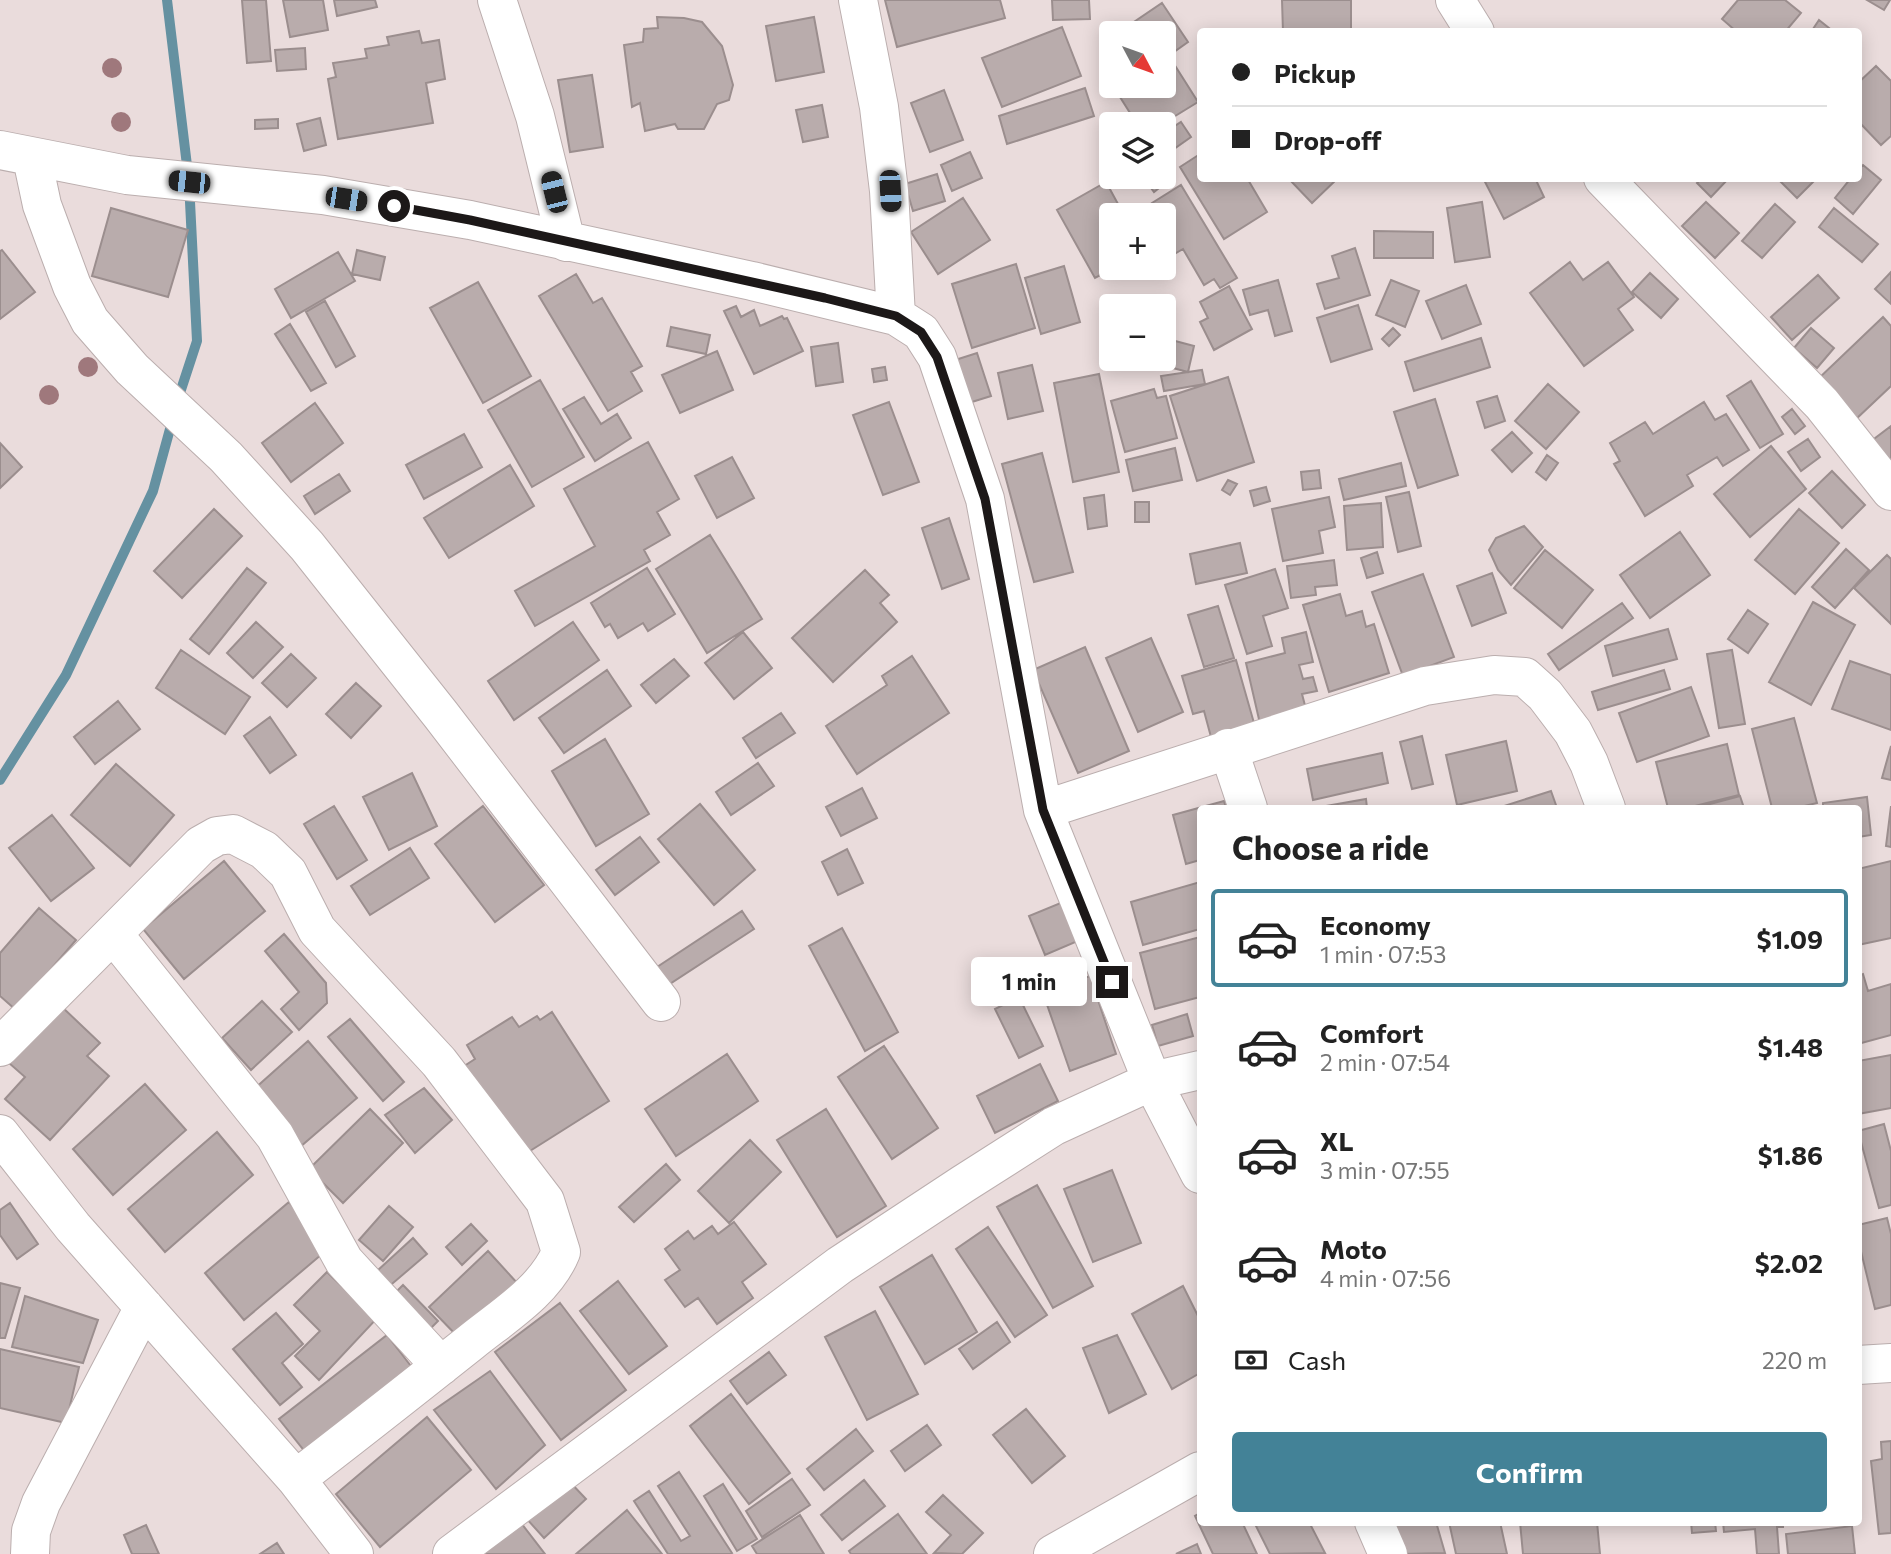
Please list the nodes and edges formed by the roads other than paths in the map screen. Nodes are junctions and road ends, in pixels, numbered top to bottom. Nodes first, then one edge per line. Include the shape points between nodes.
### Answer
1 (497, 0) edge
2 (858, 0) edge
3 (1455, 0) edge
4 (1472, 28) edge
5 (16, 154) edge
6 (1606, 182) edge
7 (566, 242) junction
8 (896, 316) junction
9 (1891, 491) edge
10 (1228, 748) junction
11 (1247, 805) edge
12 (1605, 805) edge
13 (1043, 810) junction
14 (114, 935) junction
15 (661, 1002) dead end
16 (0, 1047) edge
17 (1197, 1071) edge
18 (1152, 1081) junction
19 (0, 1134) edge
20 (1197, 1168) edge
21 (144, 1307) junction
22 (1891, 1363) edge
23 (1862, 1365) edge
24 (440, 1366) junction
25 (1197, 1473) edge
26 (296, 1479) junction
27 (1376, 1526) edge
28 (30, 1554) edge
29 (355, 1554) edge
30 (452, 1554) edge
31 (1053, 1554) edge
32 (1388, 1554) edge

1 - 7 street via 535,116
2 - 8 street via 890,191
3 - 4 street
5 - 7 street via 128,175 394,206
5 - 15 street via 90,321 132,369 226,457 307,547
6 - 9 street via 1822,404
7 - 8 street
8 - 13 street via 921,332 937,357 985,499
10 - 11 street
10 - 12 street via 1425,686 1494,675 1525,677 1573,732
10 - 13 street
13 - 18 street
14 - 16 street
14 - 24 street via 275,1136 344,1261
14 - 24 street via 201,845 233,834 264,850 288,873 317,930 439,1062 545,1201 561,1252 554,1270
17 - 18 street
18 - 20 street
18 - 30 street via 1054,1126 840,1265
19 - 21 street
21 - 26 street
21 - 28 street via 41,1503 31,1531
22 - 23 street
24 - 26 street
25 - 31 street
26 - 29 street
27 - 32 street

